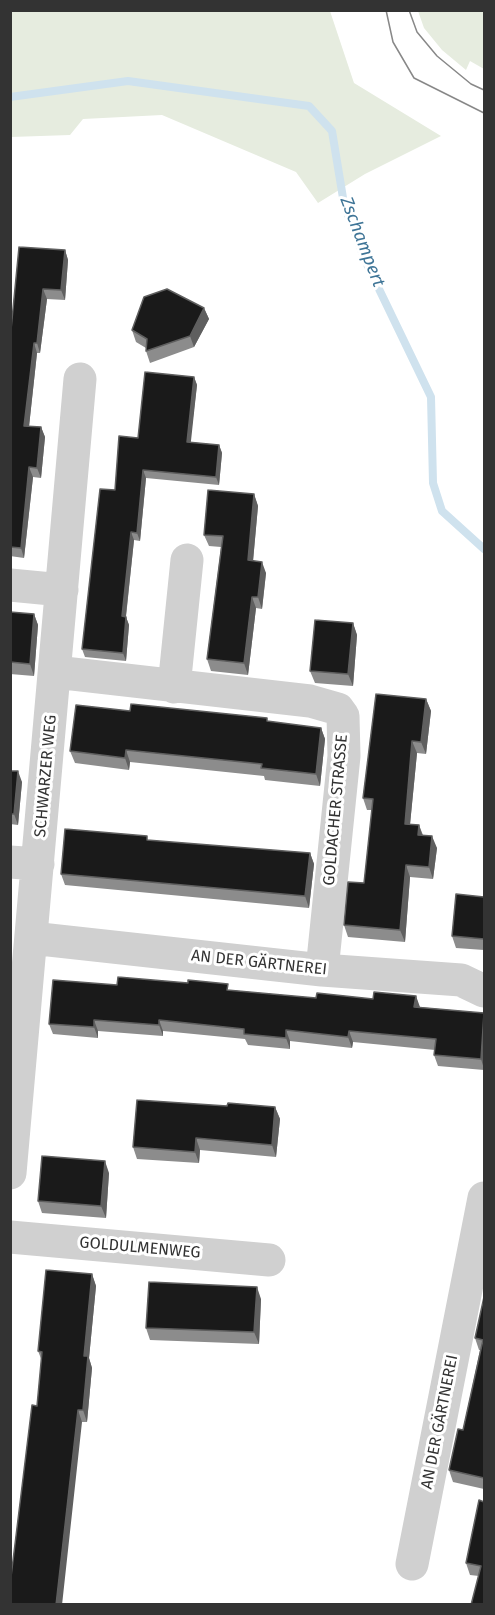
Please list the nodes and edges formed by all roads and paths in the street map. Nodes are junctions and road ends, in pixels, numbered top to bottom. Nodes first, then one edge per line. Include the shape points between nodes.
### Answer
1 (80, 379) dead end
2 (187, 560) dead end
3 (10, 585) edge
4 (62, 590) junction
5 (55, 672) junction
6 (174, 687) junction
7 (24, 863) edge
8 (31, 938) junction
9 (322, 970) junction
10 (484, 991) edge
11 (13, 1131) edge
12 (10, 1173) edge
13 (484, 1205) edge
14 (10, 1237) edge
15 (269, 1260) dead end
16 (412, 1564) dead end

1 - 4 street, SCHWARZER WEG
2 - 6 street
3 - 4 street
4 - 5 street, SCHWARZER WEG
5 - 6 street, GOLDACHER STRASSE
5 - 7 street, SCHWARZER WEG
6 - 9 street, GOLDACHER STRASSE via 310,701 338,709 343,716 344,756
7 - 8 street, SCHWARZER WEG
8 - 9 street, AN DER GÄRTNEREI
8 - 11 street, SCHWARZER WEG
9 - 10 street, AN DER GÄRTNEREI via 461,980
11 - 12 street, SCHWARZER WEG
13 - 16 street, AN DER GÄRTNEREI
14 - 15 street, GOLDULMENWEG

